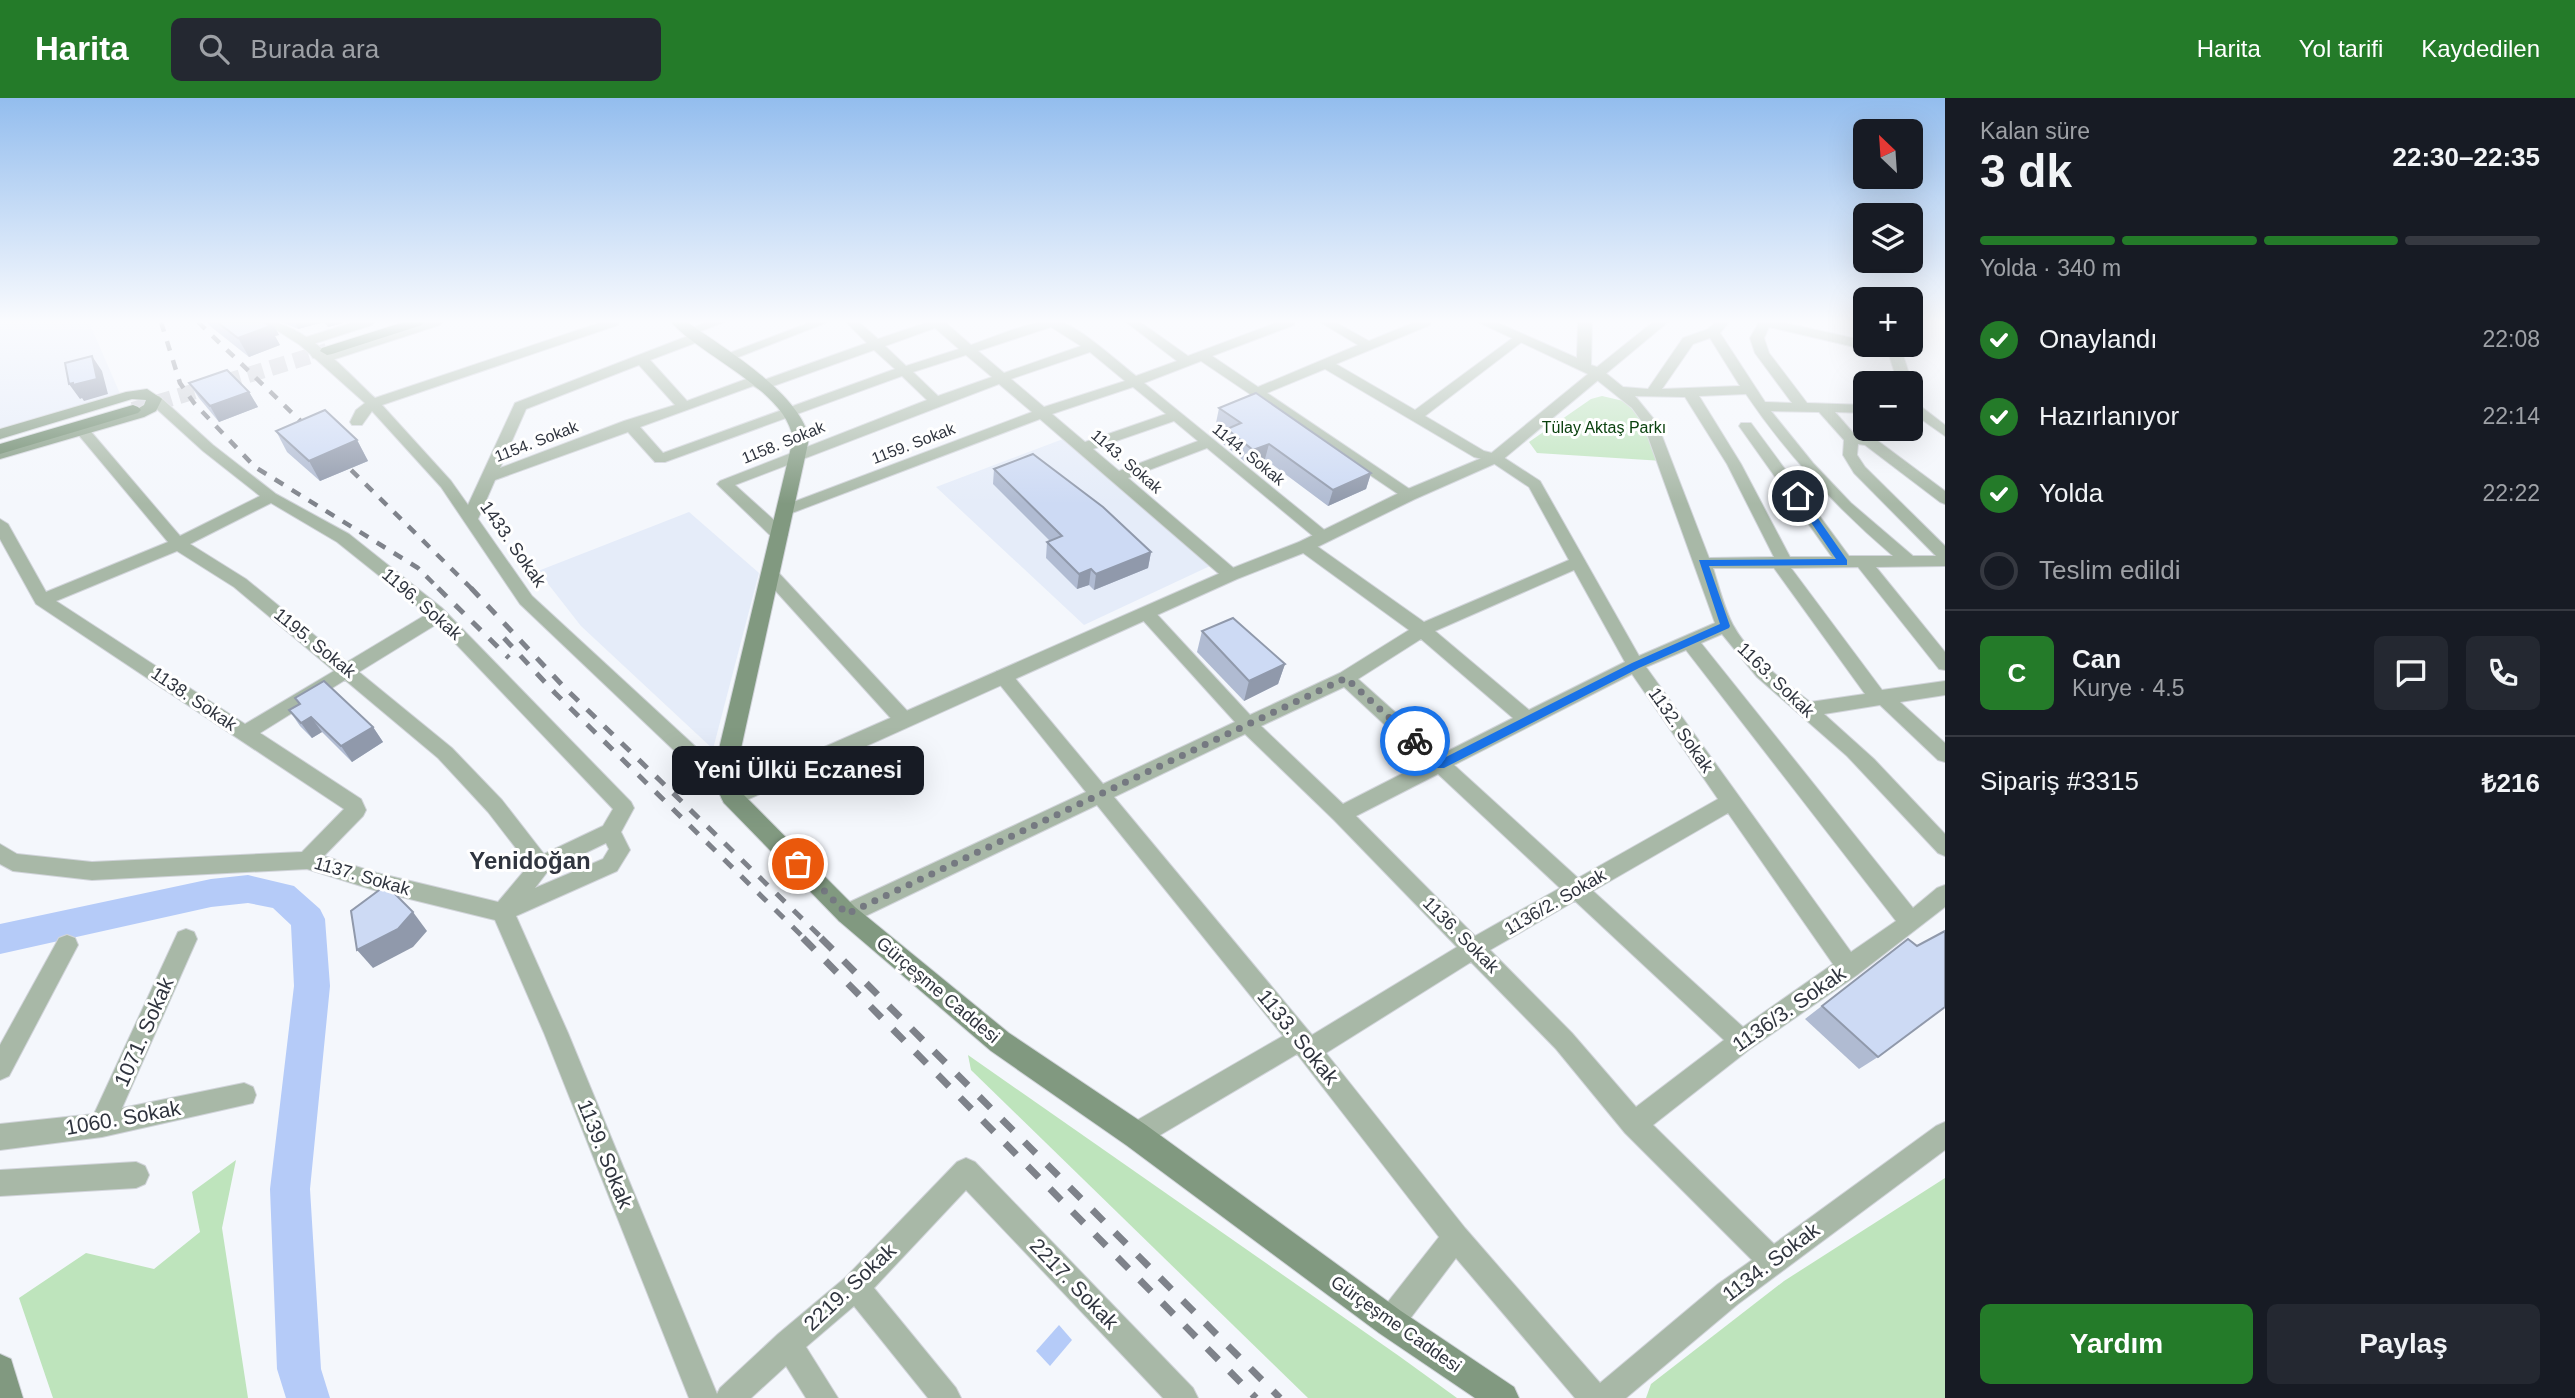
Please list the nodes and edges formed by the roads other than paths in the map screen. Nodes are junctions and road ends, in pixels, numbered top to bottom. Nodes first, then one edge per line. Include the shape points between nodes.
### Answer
1 (350, 383) edge
2 (433, 383) edge
3 (580, 383) edge
4 (663, 383) edge
5 (757, 383) joint
6 (870, 383) edge
7 (916, 383) edge
8 (987, 383) edge
9 (1010, 383) edge
10 (1132, 383) edge
11 (1135, 383) edge
12 (1244, 383) edge
13 (1280, 383) edge
14 (1358, 383) edge
15 (1460, 383) edge
16 (1577, 383) edge
17 (1609, 383) edge
18 (1660, 383) edge
19 (1745, 383) edge
20 (1784, 383) edge
21 (1748, 390) junction
22 (1622, 391) junction
23 (1258, 392) junction
24 (1690, 393) junction
25 (1652, 394) junction
26 (936, 401) junction
27 (373, 403) junction
28 (140, 406) junction
29 (684, 406) junction
30 (1760, 406) junction
31 (1804, 409) junction
32 (1853, 409) edge
33 (1824, 410) junction
34 (789, 411) junction
35 (1044, 412) junction
36 (1923, 414) edge
37 (1175, 416) junction
38 (1415, 417) junction
39 (357, 422) dead end
40 (629, 424) junction
41 (1746, 426) junction
42 (1775, 426) junction
43 (1710, 427) junction
44 (82, 430) junction
45 (1945, 432) edge
46 (0, 434) edge
47 (1851, 439) junction
48 (0, 441) edge
49 (1207, 443) junction
50 (1084, 447) junction
51 (0, 452) edge
52 (798, 455) junction
53 (1495, 458) junction
54 (489, 477) junction
55 (1118, 477) junction
56 (1409, 495) junction
57 (271, 497) junction
58 (1944, 497) edge
59 (786, 510) junction
60 (470, 519) junction
61 (0, 524) edge
62 (780, 535) junction
63 (1325, 537) junction
64 (178, 544) junction
65 (1306, 546) junction
66 (1944, 561) edge
67 (1579, 562) junction
68 (1703, 562) junction
69 (1844, 562) junction
70 (1864, 562) junction
71 (1910, 562) junction
72 (1782, 563) junction
73 (770, 574) junction
74 (1231, 575) junction
75 (42, 600) junction
76 (1146, 613) junction
77 (439, 615) junction
78 (1725, 626) junction
79 (1422, 630) junction
80 (1690, 642) junction
81 (1945, 664) edge
82 (1636, 666) junction
83 (349, 671) junction
84 (1003, 676) junction
85 (1346, 678) junction
86 (1945, 688) edge
87 (1881, 698) junction
88 (1804, 710) junction
89 (904, 720) junction
90 (1528, 720) junction
91 (1248, 725) junction
92 (245, 733) junction
93 (1945, 755) edge
94 (1440, 764) junction
95 (730, 793) junction
96 (1100, 794) junction
97 (1731, 801) junction
98 (1341, 814) junction
99 (610, 832) junction
100 (1944, 845) edge
101 (0, 853) edge
102 (307, 860) junction
103 (541, 864) junction
104 (1575, 890) junction
105 (1945, 894) edge
106 (503, 912) junction
107 (847, 914) junction
108 (1911, 923) junction
109 (186, 939) dead end
110 (67, 945) dead end
111 (1474, 948) junction
112 (1849, 968) junction
113 (1742, 1041) junction
114 (1305, 1044) junction
115 (0, 1068) edge
116 (244, 1095) dead end
117 (1634, 1124) junction
118 (102, 1125) junction
119 (1136, 1135) junction
120 (1945, 1135) edge
121 (0, 1137) edge
122 (966, 1171) joint
123 (136, 1174) dead end
124 (0, 1183) edge
125 (1456, 1237) junction
126 (1772, 1261) junction
127 (856, 1287) junction
128 (1390, 1322) junction
129 (788, 1344) junction
130 (0, 1370) edge
131 (7, 1398) edge
132 (704, 1398) edge
133 (730, 1398) edge
134 (823, 1398) edge
135 (946, 1398) edge
136 (1183, 1398) edge
137 (1503, 1398) edge
138 (1594, 1398) edge
139 (1604, 1398) edge

1 - 27 street, 1433. Sokak
2 - 27 street
3 - 54 street via 520,406
4 - 29 street
5 - 29 street, 1154. Sokak
5 - 34 main road
6 - 34 street
7 - 26 street
8 - 26 street, 1158. Sokak
9 - 35 street, 1143. Sokak
10 - 35 street, 1159. Sokak
11 - 37 street, 1144. Sokak
12 - 23 street
13 - 23 street
14 - 38 street, 1132. Sokak
15 - 38 street
16 - 53 street
17 - 22 street, 1163. Sokak
18 - 25 street
19 - 21 street
20 - 31 street
21 - 24 street
21 - 30 street
22 - 25 street
22 - 68 street, 1163. Sokak via 1650,423
23 - 56 street
24 - 25 street
24 - 43 street
26 - 52 street, 1158. Sokak
27 - 39 street
27 - 60 street, 1433. Sokak via 446,484
28 - 44 main road
28 - 46 main road via 147,394
28 - 48 main road
28 - 51 main road
28 - 57 street, 1196. Sokak via 172,413
29 - 40 street, 1154. Sokak
30 - 31 street
30 - 42 street
31 - 33 street
32 - 33 street
33 - 47 street
34 - 40 street via 660,459
34 - 52 main road via 799,425
35 - 50 street, 1143. Sokak
35 - 59 street, 1159. Sokak
36 - 45 street
37 - 49 street, 1144. Sokak
37 - 50 street
38 - 53 street, 1132. Sokak via 1479,454
40 - 54 street, 1154. Sokak
41 - 42 street
41 - 43 street
41 - 69 street
42 - 71 street via 1846,506
43 - 72 street via 1734,464
44 - 51 main road
44 - 64 street, 1195. Sokak
47 - 58 street via 1869,441
47 - 66 street via 1850,455 1859,470
49 - 55 street
49 - 63 street, 1144. Sokak
50 - 55 street, 1143. Sokak
52 - 59 main road
52 - 62 street, 1158. Sokak via 725,484
53 - 56 street
53 - 67 street, 1132. Sokak via 1535,484
54 - 60 street
55 - 74 street, 1143. Sokak
56 - 63 street
57 - 64 street
57 - 77 street, 1196. Sokak via 343,538
59 - 62 main road
60 - 95 street, 1433. Sokak via 526,600
61 - 75 street, 1138. Sokak
62 - 73 main road
63 - 65 street
64 - 75 street
64 - 83 street, 1195. Sokak via 240,583
65 - 74 street
65 - 79 street
66 - 71 street
67 - 79 street
67 - 82 street, 1132. Sokak
68 - 72 street
68 - 78 street, 1163. Sokak
69 - 70 street
69 - 72 street
70 - 71 street
70 - 81 street
72 - 87 street
73 - 89 street
73 - 95 main road via 729,753
74 - 76 street
75 - 92 street, 1138. Sokak
76 - 84 street
76 - 91 street, 1136. Sokak
77 - 83 street
77 - 99 street, 1196. Sokak via 624,808
78 - 80 street
78 - 88 street, 1163. Sokak
79 - 85 street
79 - 90 street
80 - 82 street
80 - 108 street
82 - 90 street
82 - 97 street, 1132. Sokak
83 - 92 street
83 - 103 street, 1195. Sokak via 445,753
84 - 89 street
84 - 96 street, 1133. Sokak
85 - 91 street
85 - 94 street
86 - 87 street
87 - 88 street
87 - 93 street
88 - 100 street, 1163. Sokak via 1840,738
89 - 95 street
90 - 94 street
91 - 96 street
91 - 98 street, 1136. Sokak
92 - 102 street, 1138. Sokak via 354,804 356,810
94 - 98 street
94 - 104 street
95 - 107 main road, Gürçeşme Caddesi
96 - 107 street
96 - 114 street, 1133. Sokak
97 - 104 street, 1136/2. Sokak
97 - 112 street, 1132. Sokak
98 - 111 street, 1136. Sokak
99 - 103 street
99 - 106 street via 621,850 610,865
101 - 102 street, 1137. Sokak via 13,862 92,871
102 - 106 street, 1137. Sokak
103 - 106 street
104 - 111 street, 1136/2. Sokak
104 - 113 street
105 - 108 street, 1136/3. Sokak
106 - 132 street, 1139. Sokak
107 - 119 main road, Gürçeşme Caddesi via 1000,1042
108 - 112 street, 1136/3. Sokak
109 - 118 street, 1071. Sokak
110 - 115 street
111 - 114 street, 1136/2. Sokak
111 - 117 street, 1136. Sokak via 1564,1041
112 - 113 street, 1136/3. Sokak
113 - 117 street, 1136/3. Sokak
114 - 119 street, 1136/2. Sokak
114 - 125 street, 1133. Sokak
116 - 118 street, 1060. Sokak
117 - 126 street, 1136. Sokak
118 - 121 street, 1060. Sokak
119 - 128 main road, Gürçeşme Caddesi
120 - 126 street, 1134. Sokak
122 - 127 street, 2219. Sokak
122 - 136 street, 2217. Sokak
123 - 124 street
125 - 128 street
125 - 138 street, 1133. Sokak
126 - 139 street, 1134. Sokak
127 - 129 street, 2219. Sokak
127 - 135 street
128 - 137 main road, Gürçeşme Caddesi
129 - 133 street, 2219. Sokak
129 - 134 street
130 - 131 main road

